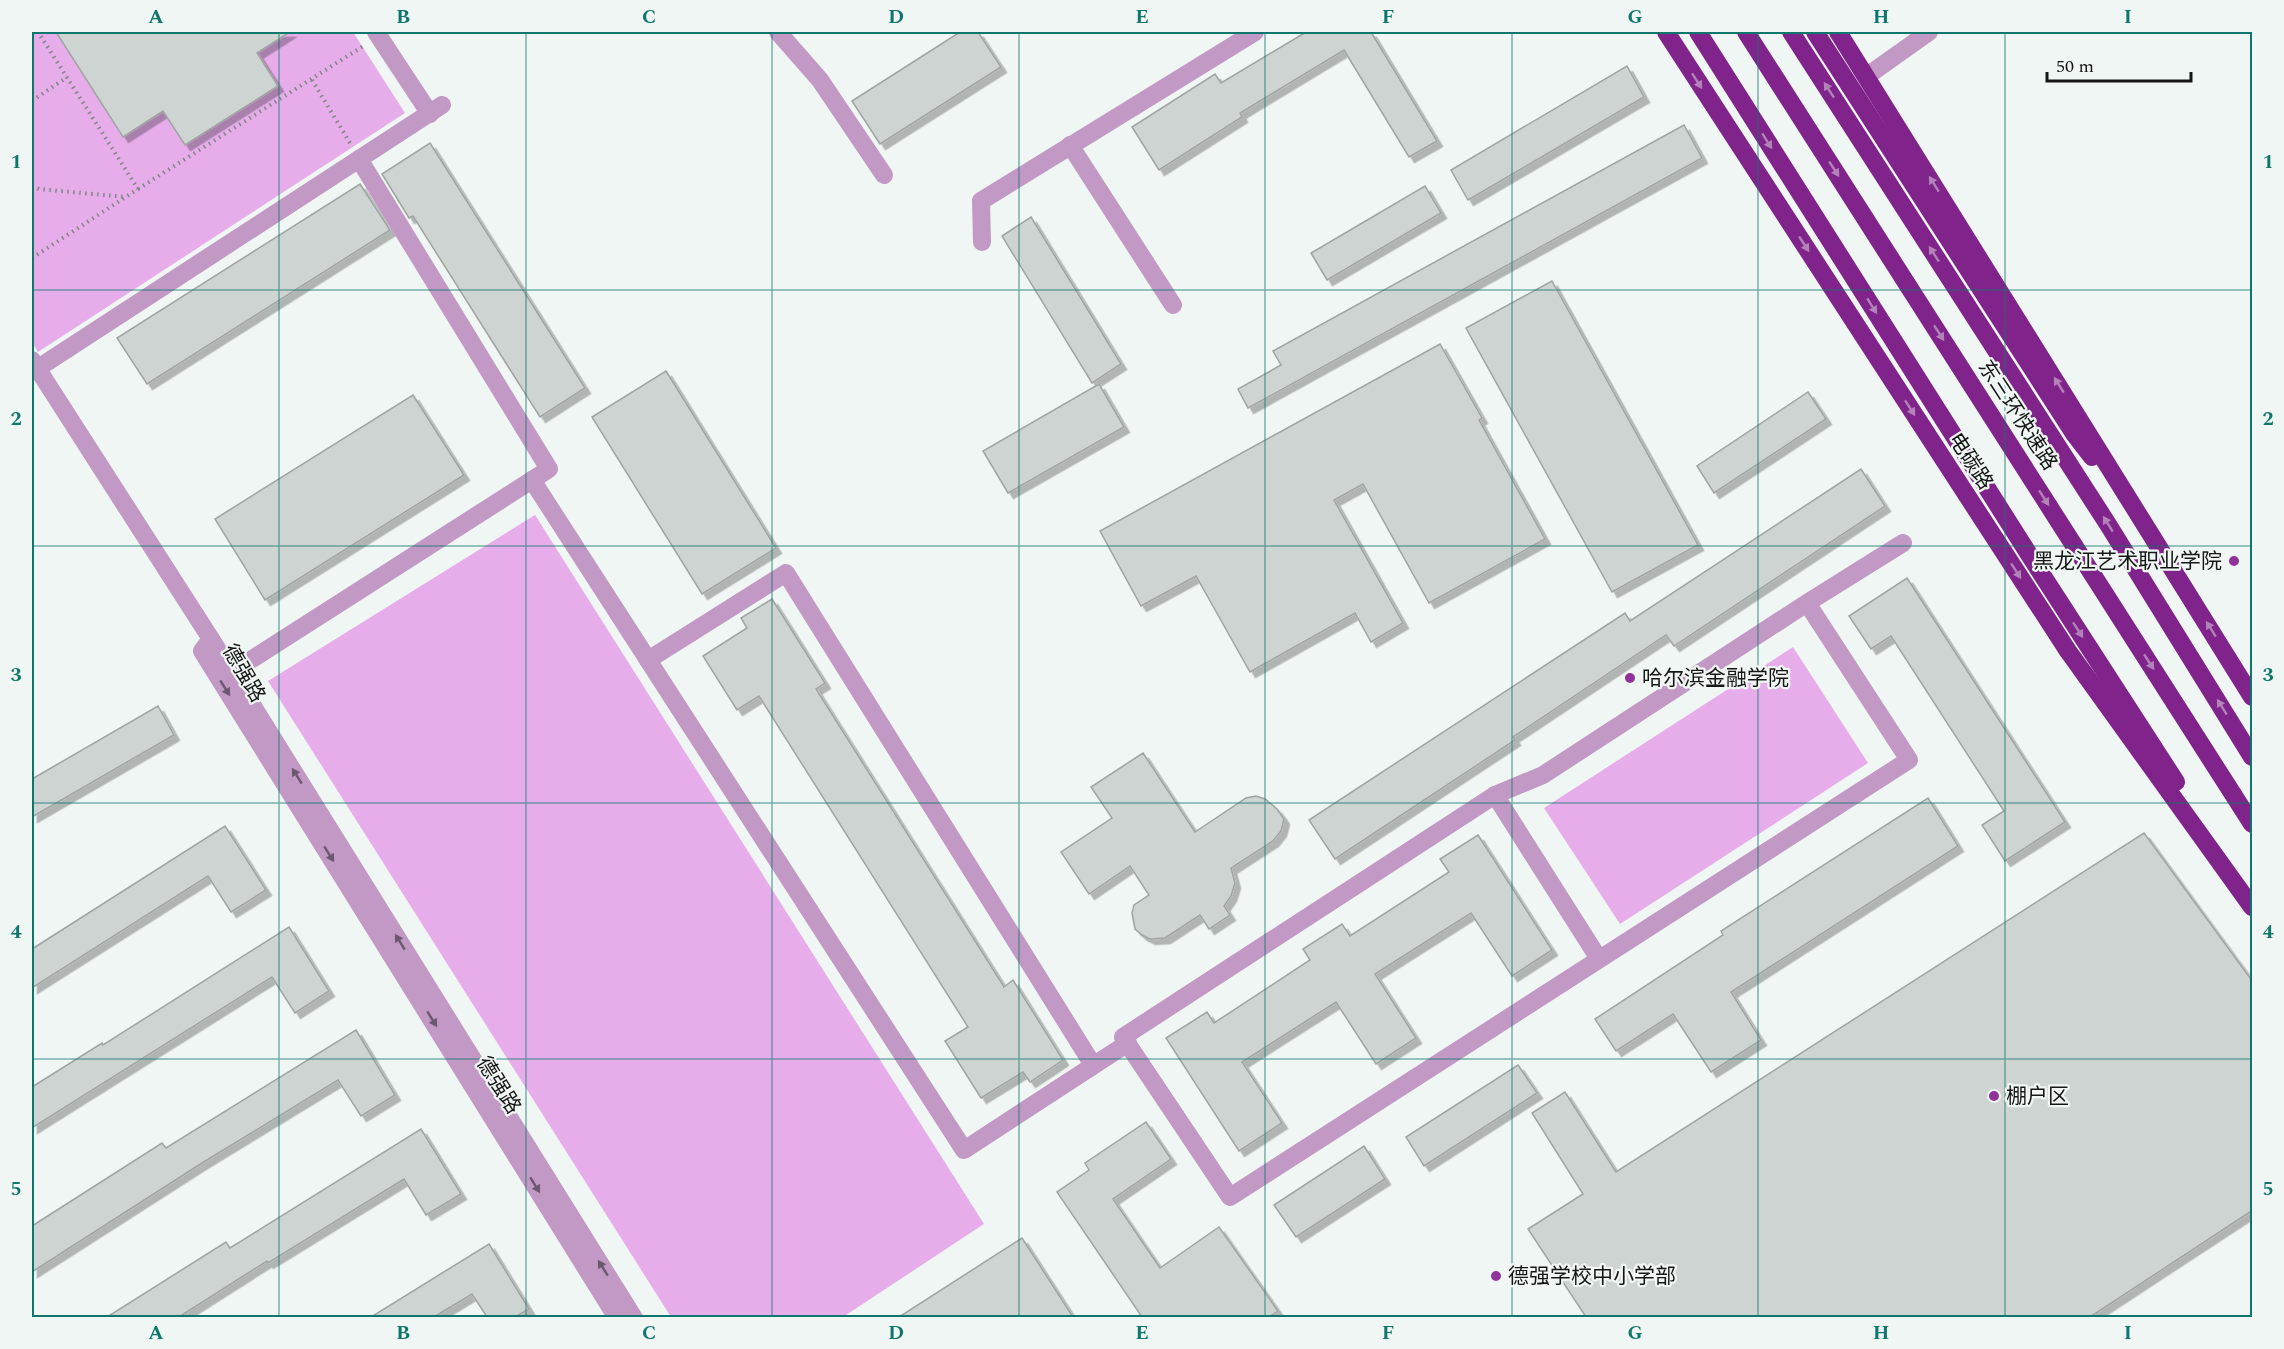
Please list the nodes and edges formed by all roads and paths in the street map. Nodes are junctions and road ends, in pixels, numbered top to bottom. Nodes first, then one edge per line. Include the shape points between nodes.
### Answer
1 (38, 32) edge
2 (778, 32) edge
3 (1255, 32) edge
4 (1666, 32) edge
5 (1698, 32) edge
6 (1746, 32) edge
7 (1791, 32) edge
8 (1815, 32) edge
9 (1838, 32) edge
10 (1929, 32) edge
11 (378, 34) edge
12 (1867, 76) junction
13 (67, 77) junction
14 (312, 80) junction
15 (32, 101) edge
16 (1070, 146) junction
17 (359, 159) junction
18 (884, 175) dead end
19 (32, 186) edge
20 (138, 189) junction
21 (126, 197) junction
22 (982, 242) dead end
23 (32, 258) edge
24 (1173, 305) dead end
25 (32, 360) edge
26 (32, 372) edge
27 (532, 480) junction
28 (2157, 542) junction
29 (1903, 543) dead end
30 (1807, 603) junction
31 (211, 639) junction
32 (648, 660) junction
33 (232, 672) junction
34 (2253, 697) edge
35 (2253, 757) edge
36 (1495, 795) junction
37 (2253, 824) edge
38 (2253, 899) edge
39 (2253, 907) edge
40 (1599, 959) junction
41 (1128, 1043) junction
42 (1094, 1065) junction
43 (617, 1317) edge
44 (634, 1317) edge

1 - 13 path
2 - 18 street via 820,80
3 - 16 street
4 -> 39 highway, 电碳路 via 2068,651
5 -> 38 highway
6 -> 37 highway, 东三环快速路
35 -> 7 highway, 东三环快速路
8 - 28 highway via 2075,435
9 - 12 highway
10 - 12 street
11 - 14 path
11 - 17 street via 436,110
28 -> 12 highway
13 - 15 path
13 - 20 path
14 - 17 path
14 - 20 path
16 - 22 street via 981,201
16 - 24 street
17 - 26 street
17 - 27 street via 549,469
19 - 21 path
20 - 21 path
21 - 23 path
25 - 31 street
27 - 32 street
27 - 33 street
34 -> 28 highway
29 - 30 street
30 - 36 street via 1543,775
30 - 40 street via 1909,760
31 - 33 street, 德强路
31 -> 43 street, 德强路 via 202,651
32 - 42 street via 964,1150
32 - 42 street via 786,573
44 -> 33 street, 德强路
36 - 40 street
36 - 41 street via 1123,1037
40 - 41 street via 1230,1197
41 - 42 street

